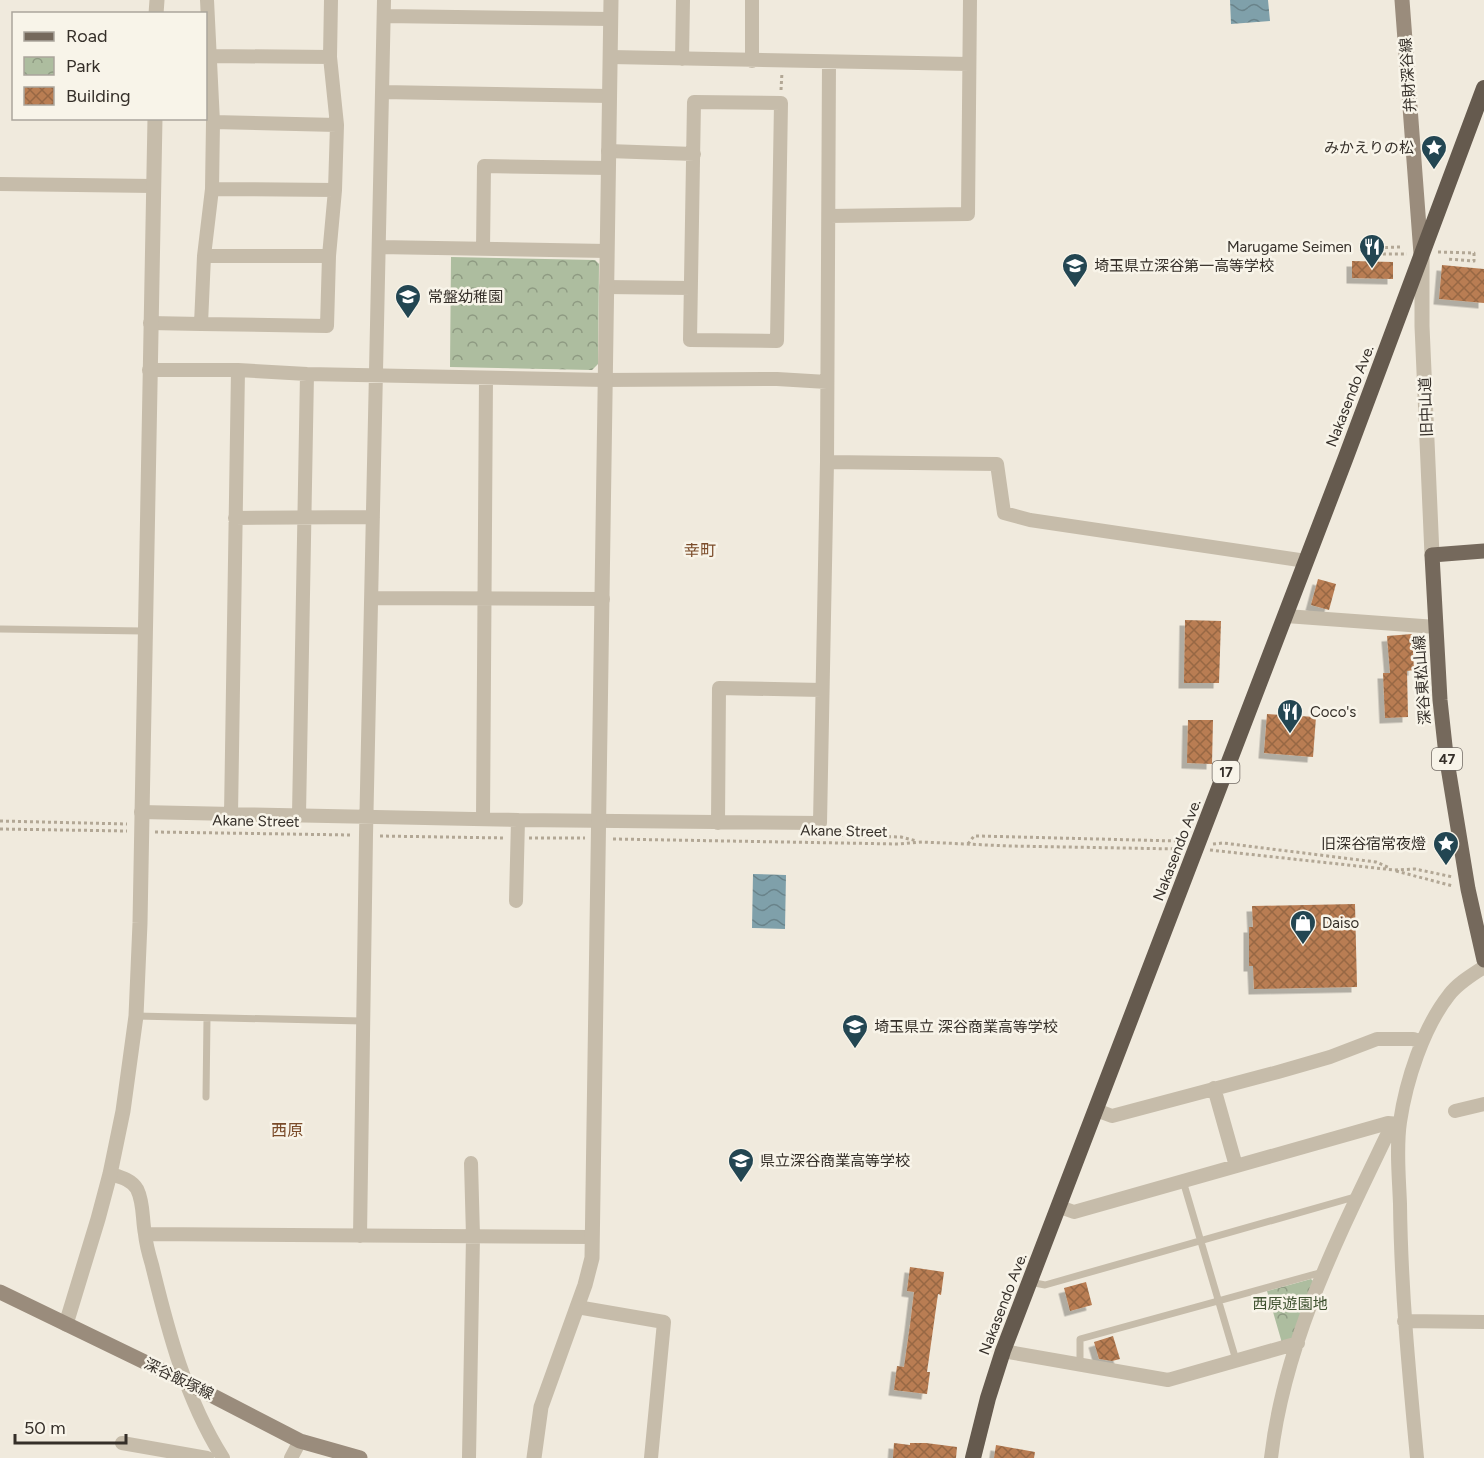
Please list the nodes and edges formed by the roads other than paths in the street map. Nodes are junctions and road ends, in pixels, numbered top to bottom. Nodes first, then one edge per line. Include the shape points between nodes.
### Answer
1 (207, 0) edge
2 (331, 0) edge
3 (384, 0) edge
4 (611, 0) edge
5 (683, 0) edge
6 (752, 0) edge
7 (970, 0) edge
8 (1402, 0) edge
9 (384, 16) junction
10 (611, 19) junction
11 (209, 56) junction
12 (330, 57) junction
13 (611, 57) junction
14 (681, 59) junction
15 (752, 61) junction
16 (829, 62) junction
17 (969, 64) junction
18 (1484, 88) edge
19 (382, 92) junction
20 (609, 96) junction
21 (154, 120) edge
22 (213, 122) junction
23 (337, 125) junction
24 (608, 151) junction
25 (694, 154) junction
26 (608, 168) junction
27 (0, 184) edge
28 (153, 186) junction
29 (212, 189) junction
30 (335, 190) junction
31 (829, 216) junction
32 (379, 247) junction
33 (483, 249) junction
34 (607, 251) junction
35 (204, 255) junction
36 (329, 256) junction
37 (1422, 258) junction
38 (606, 287) junction
39 (691, 288) junction
40 (150, 323) junction
41 (201, 324) junction
42 (149, 370) junction
43 (238, 370) junction
44 (307, 374) junction
45 (376, 375) junction
46 (486, 378) junction
47 (604, 380) junction
48 (827, 381) junction
49 (827, 462) junction
50 (373, 517) junction
51 (235, 518) junction
52 (304, 518) junction
53 (1484, 552) edge
54 (1432, 555) junction
55 (1306, 561) junction
56 (371, 598) junction
57 (484, 598) junction
58 (603, 599) junction
59 (1286, 616) junction
60 (1436, 627) junction
61 (0, 629) edge
62 (144, 631) junction
63 (822, 690) junction
64 (141, 812) junction
65 (231, 814) junction
66 (299, 815) junction
67 (366, 816) junction
68 (483, 819) junction
69 (518, 820) junction
70 (599, 821) junction
71 (718, 823) junction
72 (516, 901) dead end
73 (1482, 940) edge
74 (1484, 960) edge
75 (1484, 967) edge
76 (136, 1016) junction
77 (207, 1018) junction
78 (363, 1021) junction
79 (1422, 1042) junction
80 (1214, 1088) junction
81 (206, 1097) dead end
82 (1484, 1104) edge
83 (1096, 1110) junction
84 (1455, 1111) dead end
85 (1399, 1124) junction
86 (471, 1163) dead end
87 (1236, 1166) junction
88 (110, 1174) junction
89 (1183, 1181) junction
90 (1358, 1196) junction
91 (1060, 1207) junction
92 (145, 1234) junction
93 (360, 1236) junction
94 (473, 1236) junction
95 (592, 1237) junction
96 (1201, 1241) junction
97 (1323, 1272) junction
98 (1030, 1282) junction
99 (0, 1292) edge
100 (1218, 1300) junction
101 (577, 1307) junction
102 (1404, 1321) junction
103 (1484, 1322) edge
104 (66, 1324) junction
105 (1298, 1343) junction
106 (1004, 1351) junction
107 (1236, 1360) junction
108 (1080, 1365) junction
109 (186, 1382) junction
110 (300, 1441) junction
111 (122, 1443) dead end
112 (207, 1458) edge
113 (223, 1458) edge
114 (291, 1458) edge
115 (360, 1458) edge
116 (469, 1458) edge
117 (534, 1458) edge
118 (651, 1458) edge
119 (974, 1458) edge
120 (1271, 1458) edge
121 (1417, 1458) edge

1 - 11 street
2 - 12 street
3 - 9 street
4 - 10 street
5 - 14 street
6 - 15 street
7 - 17 street
8 - 37 main road, 弁財深谷線
9 - 10 street
9 - 19 street
10 - 13 street
11 - 12 street
11 - 22 street
12 - 23 street
13 - 14 street
13 - 20 street
14 - 15 street
15 - 16 street
16 - 17 street
16 - 31 street
17 - 31 street via 968,214
18 - 37 highway, Nakasendo Ave. / 17
19 - 20 street
19 - 32 street
20 - 24 street
21 - 28 street
22 - 23 street
22 - 29 street
23 - 30 street
24 - 25 street
24 - 26 street
25 - 39 street
25 - 39 street via 694,102 781,103 777,341 690,340
26 - 33 street via 484,166
26 - 34 street
27 - 28 street
28 - 40 street
29 - 30 street
29 - 35 street
30 - 36 street
31 - 48 street
32 - 33 street
32 - 45 street
33 - 34 street
34 - 38 street
35 - 36 street
35 - 41 street
36 - 41 street via 327,326
37 - 54 street, 旧中山道
37 - 55 highway, Nakasendo Ave. / 17
38 - 39 street
38 - 47 street
40 - 41 street
40 - 42 street
42 - 43 street
42 - 62 street
43 - 44 street
43 - 51 street
44 - 45 street
44 - 52 street
45 - 46 street
45 - 50 street
46 - 47 street
46 - 57 street
47 - 48 street
47 - 58 street
48 - 49 street
49 - 55 street via 997,464 1004,513 1041,522
49 - 63 street
50 - 52 street
50 - 56 street
51 - 52 street
51 - 65 street
52 - 66 street
53 - 54 main road
54 - 60 main road, 深谷東松山線 / 47
55 - 59 highway, Nakasendo Ave. / 17
56 - 57 street
56 - 67 street
57 - 58 street
57 - 68 street
58 - 70 street
59 - 60 street
59 - 83 highway, Nakasendo Ave. / 17
60 - 73 main road, 深谷東松山線 / 47 via 1446,755 1467,886
61 - 62 lane
62 - 64 street
63 - 71 street via 820,823
63 - 71 street via 719,688
64 - 65 street
64 - 76 street
65 - 66 street
66 - 67 street
67 - 68 street
67 - 78 street
68 - 69 street
69 - 70 street
69 - 72 street
70 - 71 street
70 - 95 street
73 - 74 main road, 深谷東松山線 / 47
75 - 79 street via 1447,997
76 - 77 lane
76 - 88 street
77 - 78 lane
77 - 81 lane
78 - 93 street
79 - 80 street via 1377,1039 1299,1066
79 - 85 street
80 - 83 street via 1112,1116
80 - 87 street
82 - 84 street
83 - 91 highway, Nakasendo Ave. / 17
85 - 87 street via 1388,1123
85 - 90 street via 1386,1137
85 - 102 street
86 - 94 street
87 - 89 street
88 - 92 street via 126,1179 137,1190
88 - 104 street
89 - 91 street via 1074,1212
89 - 96 lane
90 - 96 lane
90 - 97 street
91 - 98 highway, Nakasendo Ave. / 17
92 - 93 street
92 - 109 street
93 - 94 street
94 - 95 street
94 - 116 street
95 - 101 street via 590,1272
96 - 98 lane via 1045,1286
96 - 100 lane
97 - 100 lane
97 - 105 street
98 - 106 highway, Nakasendo Ave. / 17
99 - 104 main road, 深谷飯塚線
100 - 107 lane
100 - 108 lane via 1080,1339
101 - 117 street via 541,1407
101 - 118 street via 664,1322
102 - 103 street
102 - 121 street
104 - 109 main road, 深谷飯塚線
105 - 107 street
105 - 120 street via 1283,1392
106 - 108 street
106 - 119 highway, Nakasendo Ave. / 17
107 - 108 street via 1168,1380
109 - 110 main road, 深谷飯塚線
109 - 113 street via 197,1412
110 - 114 street
110 - 115 main road, 深谷飯塚線
111 - 112 street

